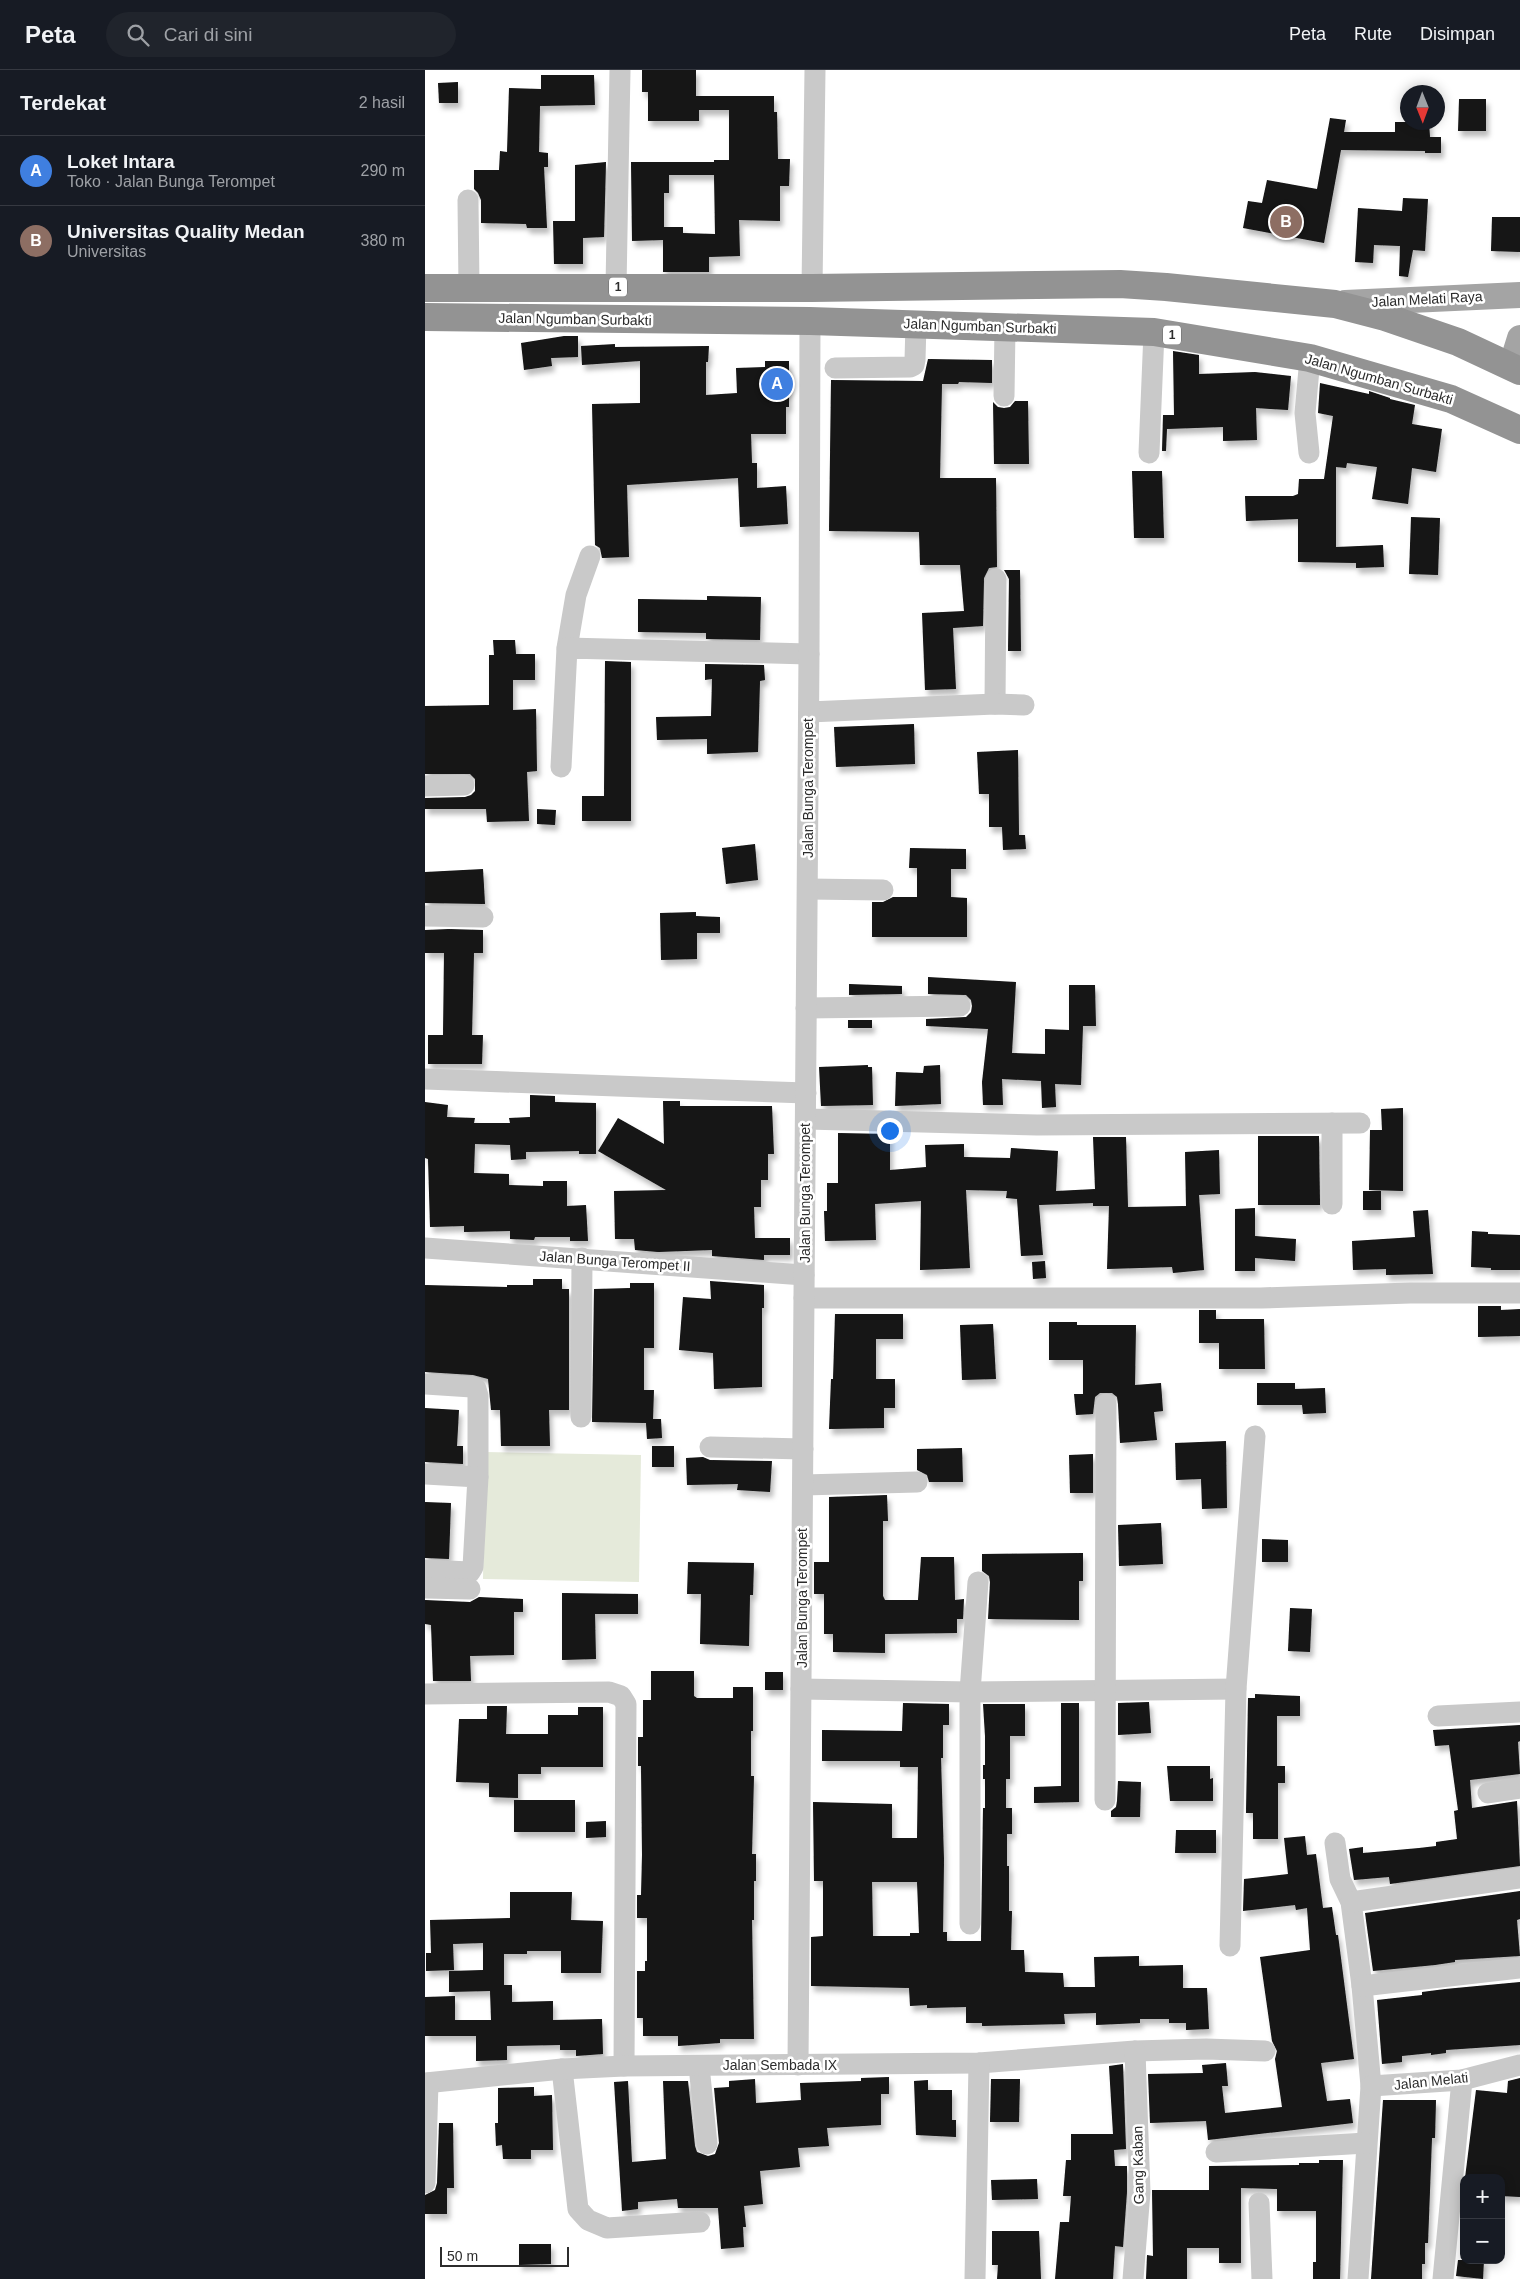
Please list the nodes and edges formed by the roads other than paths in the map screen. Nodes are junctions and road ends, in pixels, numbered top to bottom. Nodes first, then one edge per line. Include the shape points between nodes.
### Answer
1 (619, 70) edge
2 (815, 70) edge
3 (468, 200) dead end
4 (616, 287) junction
5 (425, 288) edge
6 (469, 288) junction
7 (812, 288) junction
8 (1520, 295) edge
9 (1335, 304) junction
10 (425, 317) edge
11 (810, 321) junction
12 (916, 324) junction
13 (1005, 327) junction
14 (1154, 332) junction
15 (1520, 338) edge
16 (1310, 358) junction
17 (835, 368) dead end
18 (1515, 369) edge
19 (1004, 396) dead end
20 (1520, 430) edge
21 (1149, 453) dead end
22 (1309, 453) dead end
23 (589, 556) dead end
24 (996, 579) dead end
25 (567, 648) junction
26 (809, 654) junction
27 (995, 704) junction
28 (1024, 705) dead end
29 (809, 712) junction
30 (561, 767) dead end
31 (463, 785) dead end
32 (425, 786) edge
33 (807, 889) junction
34 (883, 890) dead end
35 (425, 916) edge
36 (483, 917) dead end
37 (960, 1006) dead end
38 (806, 1008) junction
39 (425, 1078) edge
40 (806, 1093) junction
41 (805, 1119) junction
42 (1332, 1122) junction
43 (1361, 1123) dead end
44 (1332, 1204) dead end
45 (425, 1248) edge
46 (582, 1258) junction
47 (804, 1275) junction
48 (1520, 1293) edge
49 (804, 1298) junction
50 (425, 1384) edge
51 (1106, 1404) dead end
52 (581, 1417) dead end
53 (1255, 1436) dead end
54 (711, 1447) dead end
55 (803, 1449) junction
56 (425, 1474) edge
57 (479, 1477) junction
58 (917, 1482) dead end
59 (803, 1485) junction
60 (425, 1570) edge
61 (978, 1582) dead end
62 (425, 1588) edge
63 (470, 1590) dead end
64 (801, 1689) junction
65 (1236, 1689) junction
66 (1104, 1691) junction
67 (970, 1692) junction
68 (425, 1694) edge
69 (1520, 1712) edge
70 (1438, 1716) dead end
71 (1520, 1788) edge
72 (1487, 1792) dead end
73 (1105, 1800) dead end
74 (1335, 1843) dead end
75 (1520, 1878) edge
76 (1351, 1902) junction
77 (970, 1924) dead end
78 (1230, 1946) dead end
79 (1520, 1968) edge
80 (1362, 1986) junction
81 (1135, 2051) junction
82 (1265, 2052) dead end
83 (979, 2063) junction
84 (798, 2065) junction
85 (1520, 2065) edge
86 (624, 2066) junction
87 (699, 2066) junction
88 (561, 2069) junction
89 (1462, 2080) junction
90 (426, 2083) edge
91 (1371, 2086) junction
92 (707, 2144) dead end
93 (1366, 2144) junction
94 (1216, 2152) dead end
95 (425, 2183) edge
96 (1259, 2204) dead end
97 (700, 2222) dead end
98 (975, 2279) edge
99 (1133, 2279) edge
100 (1262, 2279) edge
101 (1358, 2279) edge
102 (1443, 2279) edge

1 - 4 street
2 - 7 street
3 - 6 street
4 - 6 highway, 1
4 - 7 highway, 1
5 - 6 highway, 1
7 - 9 highway, 1 via 1121,284
8 - 9 main road, Jalan Melati Raya
9 - 18 highway, 1 via 1443,337
10 - 11 highway, Jalan Ngumban Surbakti / 1
11 - 12 highway, Jalan Ngumban Surbakti / 1
11 - 26 street, Jalan Bunga Terompet
12 - 13 highway, Jalan Ngumban Surbakti / 1
12 - 17 street via 914,365
13 - 14 highway, Jalan Ngumban Surbakti / 1
13 - 19 street
14 - 16 highway, Jalan Ngumban Surbakti / 1
14 - 21 street
15 - 18 main road
16 - 20 highway, Jalan Ngumban Surbakti / 1 via 1451,399
16 - 22 street via 1305,413
23 - 25 street via 576,595
24 - 27 street
25 - 26 street
25 - 30 street
26 - 29 street, Jalan Bunga Terompet
27 - 28 street
27 - 29 street
29 - 33 street, Jalan Bunga Terompet
31 - 32 street
33 - 34 street
33 - 38 street, Jalan Bunga Terompet
35 - 36 street
37 - 38 street
38 - 40 street, Jalan Bunga Terompet
39 - 40 street
40 - 41 street, Jalan Bunga Terompet
41 - 42 street via 1037,1125
41 - 47 street, Jalan Bunga Terompet
42 - 43 street
42 - 44 street
45 - 46 street, Jalan Bunga Terompet II
46 - 47 street, Jalan Bunga Terompet II
46 - 52 street
47 - 49 street, Jalan Bunga Terompet
48 - 49 street via 1261,1298
49 - 55 street, Jalan Bunga Terompet
50 - 57 street via 476,1389 479,1396
51 - 66 street
53 - 65 street
54 - 55 street
55 - 59 street, Jalan Bunga Terompet
56 - 57 street
57 - 60 street via 473,1568 470,1572
58 - 59 street
59 - 64 street, Jalan Bunga Terompet
61 - 67 street
62 - 63 street
64 - 67 street
64 - 84 street, Jalan Bunga Terompet
65 - 66 street
65 - 78 street
66 - 67 street
66 - 73 street
67 - 77 street
68 - 86 street via 609,1692 621,1696 627,1704
69 - 70 street
71 - 72 street
74 - 76 street via 1340,1879
75 - 76 street
76 - 80 street
79 - 80 street
80 - 91 street
81 - 82 street, Jalan Sembada IX via 1206,2049
81 - 83 street, Jalan Sembada IX
81 - 99 street, Gang Kaban via 1140,2192
83 - 84 street, Jalan Sembada IX
83 - 98 street
84 - 87 street, Jalan Sembada IX
85 - 89 street, Jalan Melati
86 - 87 street, Jalan Sembada IX
86 - 88 street, Jalan Sembada IX
87 - 92 street
88 - 90 street, Jalan Sembada IX
88 - 97 street via 578,2209 588,2220 607,2228
89 - 91 street, Jalan Melati
89 - 102 street
90 - 95 street
91 - 93 street
93 - 94 street
93 - 101 street
96 - 100 street

